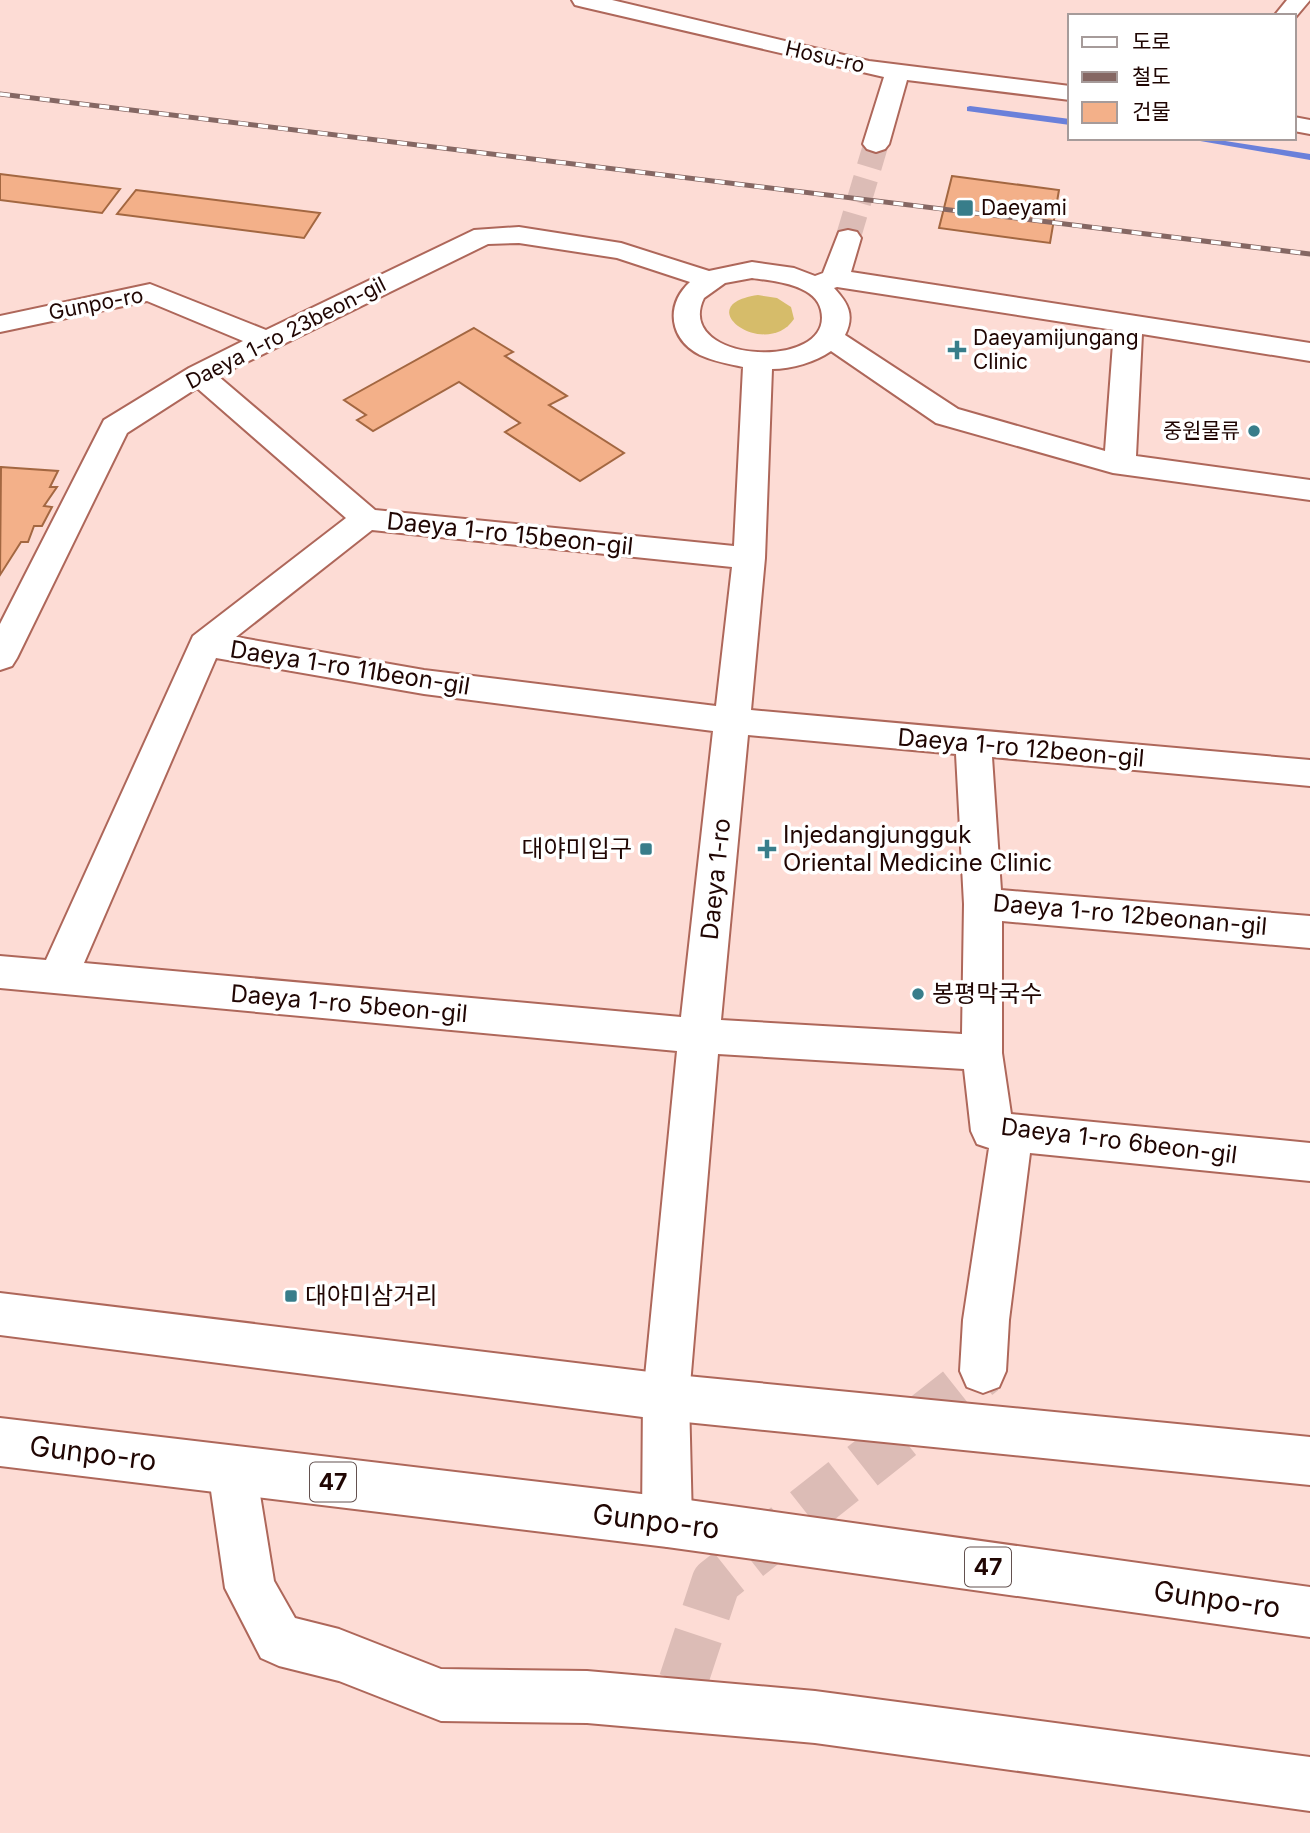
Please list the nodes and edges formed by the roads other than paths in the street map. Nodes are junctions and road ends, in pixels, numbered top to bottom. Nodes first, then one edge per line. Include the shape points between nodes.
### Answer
1 (583, 0) edge
2 (1299, 0) edge
3 (1286, 14) edge
4 (898, 72) junction
5 (1068, 93) edge
6 (876, 144) tunnel mouth
7 (848, 238) tunnel mouth
8 (710, 280) junction
9 (826, 281) junction
10 (0, 324) edge
11 (1128, 324) junction
12 (830, 338) junction
13 (267, 341) junction
14 (1310, 352) edge
15 (758, 361) junction
16 (199, 374) junction
17 (1120, 463) junction
18 (1310, 490) edge
19 (366, 519) junction
20 (749, 558) junction
21 (205, 644) junction
22 (0, 658) edge
23 (732, 721) junction
24 (973, 744) junction
25 (1310, 774) edge
26 (983, 904) junction
27 (1310, 932) edge
28 (0, 972) edge
29 (58, 978) junction
30 (699, 1036) junction
31 (982, 1053) junction
32 (1012, 1133) junction
33 (1310, 1162) edge
34 (0, 1314) edge
35 (984, 1371) dead end
36 (666, 1397) junction
37 (0, 1441) edge
38 (1310, 1461) edge
39 (232, 1470) junction
40 (667, 1522) junction
41 (1310, 1612) edge
42 (1310, 1784) edge

1 - 4 street, Hosu-ro
2 - 3 street
4 - 5 street, Hosu-ro
4 - 6 street
7 - 9 street
8 - 9 street via 752,270
8 - 13 street, Daeya 1-ro 23beon-gil via 621,251 519,235 483,236
8 - 15 street via 692,293 683,310 687,328 702,344 727,356
9 - 11 street
9 - 12 street via 838,310 838,325
10 - 13 street, Gunpo-ro via 150,292
11 - 14 street
11 - 17 street
12 - 15 street via 800,356
12 - 17 street via 947,416
13 - 16 street, Daeya 1-ro 23beon-gil
15 - 20 street, Daeya 1-ro
16 - 19 street, Daeya 1-ro 15beon-gil
16 - 22 street, Daeya 1-ro 23beon-gil via 115,427
17 - 18 street
19 - 20 street, Daeya 1-ro 15beon-gil
19 - 21 street
20 - 23 street, Daeya 1-ro
21 - 23 street, Daeya 1-ro 11beon-gil via 424,682
21 - 29 street, Daeya 1-ro 11beon-gil
23 - 24 street, Daeya 1-ro 12beon-gil
23 - 30 street, Daeya 1-ro
24 - 25 street, Daeya 1-ro 12beon-gil
24 - 26 street, Daeya 1-ro 12beonan-gil
26 - 27 street, Daeya 1-ro 12beonan-gil
26 - 31 street
28 - 29 street, Daeya 1-ro 5beon-gil
29 - 30 street, Daeya 1-ro 5beon-gil
30 - 31 street
30 - 36 street, Daeya 1-ro
31 - 32 street, Daeya 1-ro 6beon-gil via 992,1131
32 - 33 street, Daeya 1-ro 6beon-gil
32 - 35 street via 986,1320
34 - 36 street
36 - 38 street
36 - 40 street, Daeya 1-ro
37 - 39 street, Gunpo-ro / 47
39 - 40 street, Gunpo-ro / 47
39 - 42 street via 250,1588 279,1640 339,1655 441,1695 682,1694 815,1717
40 - 41 street, Gunpo-ro / 47

